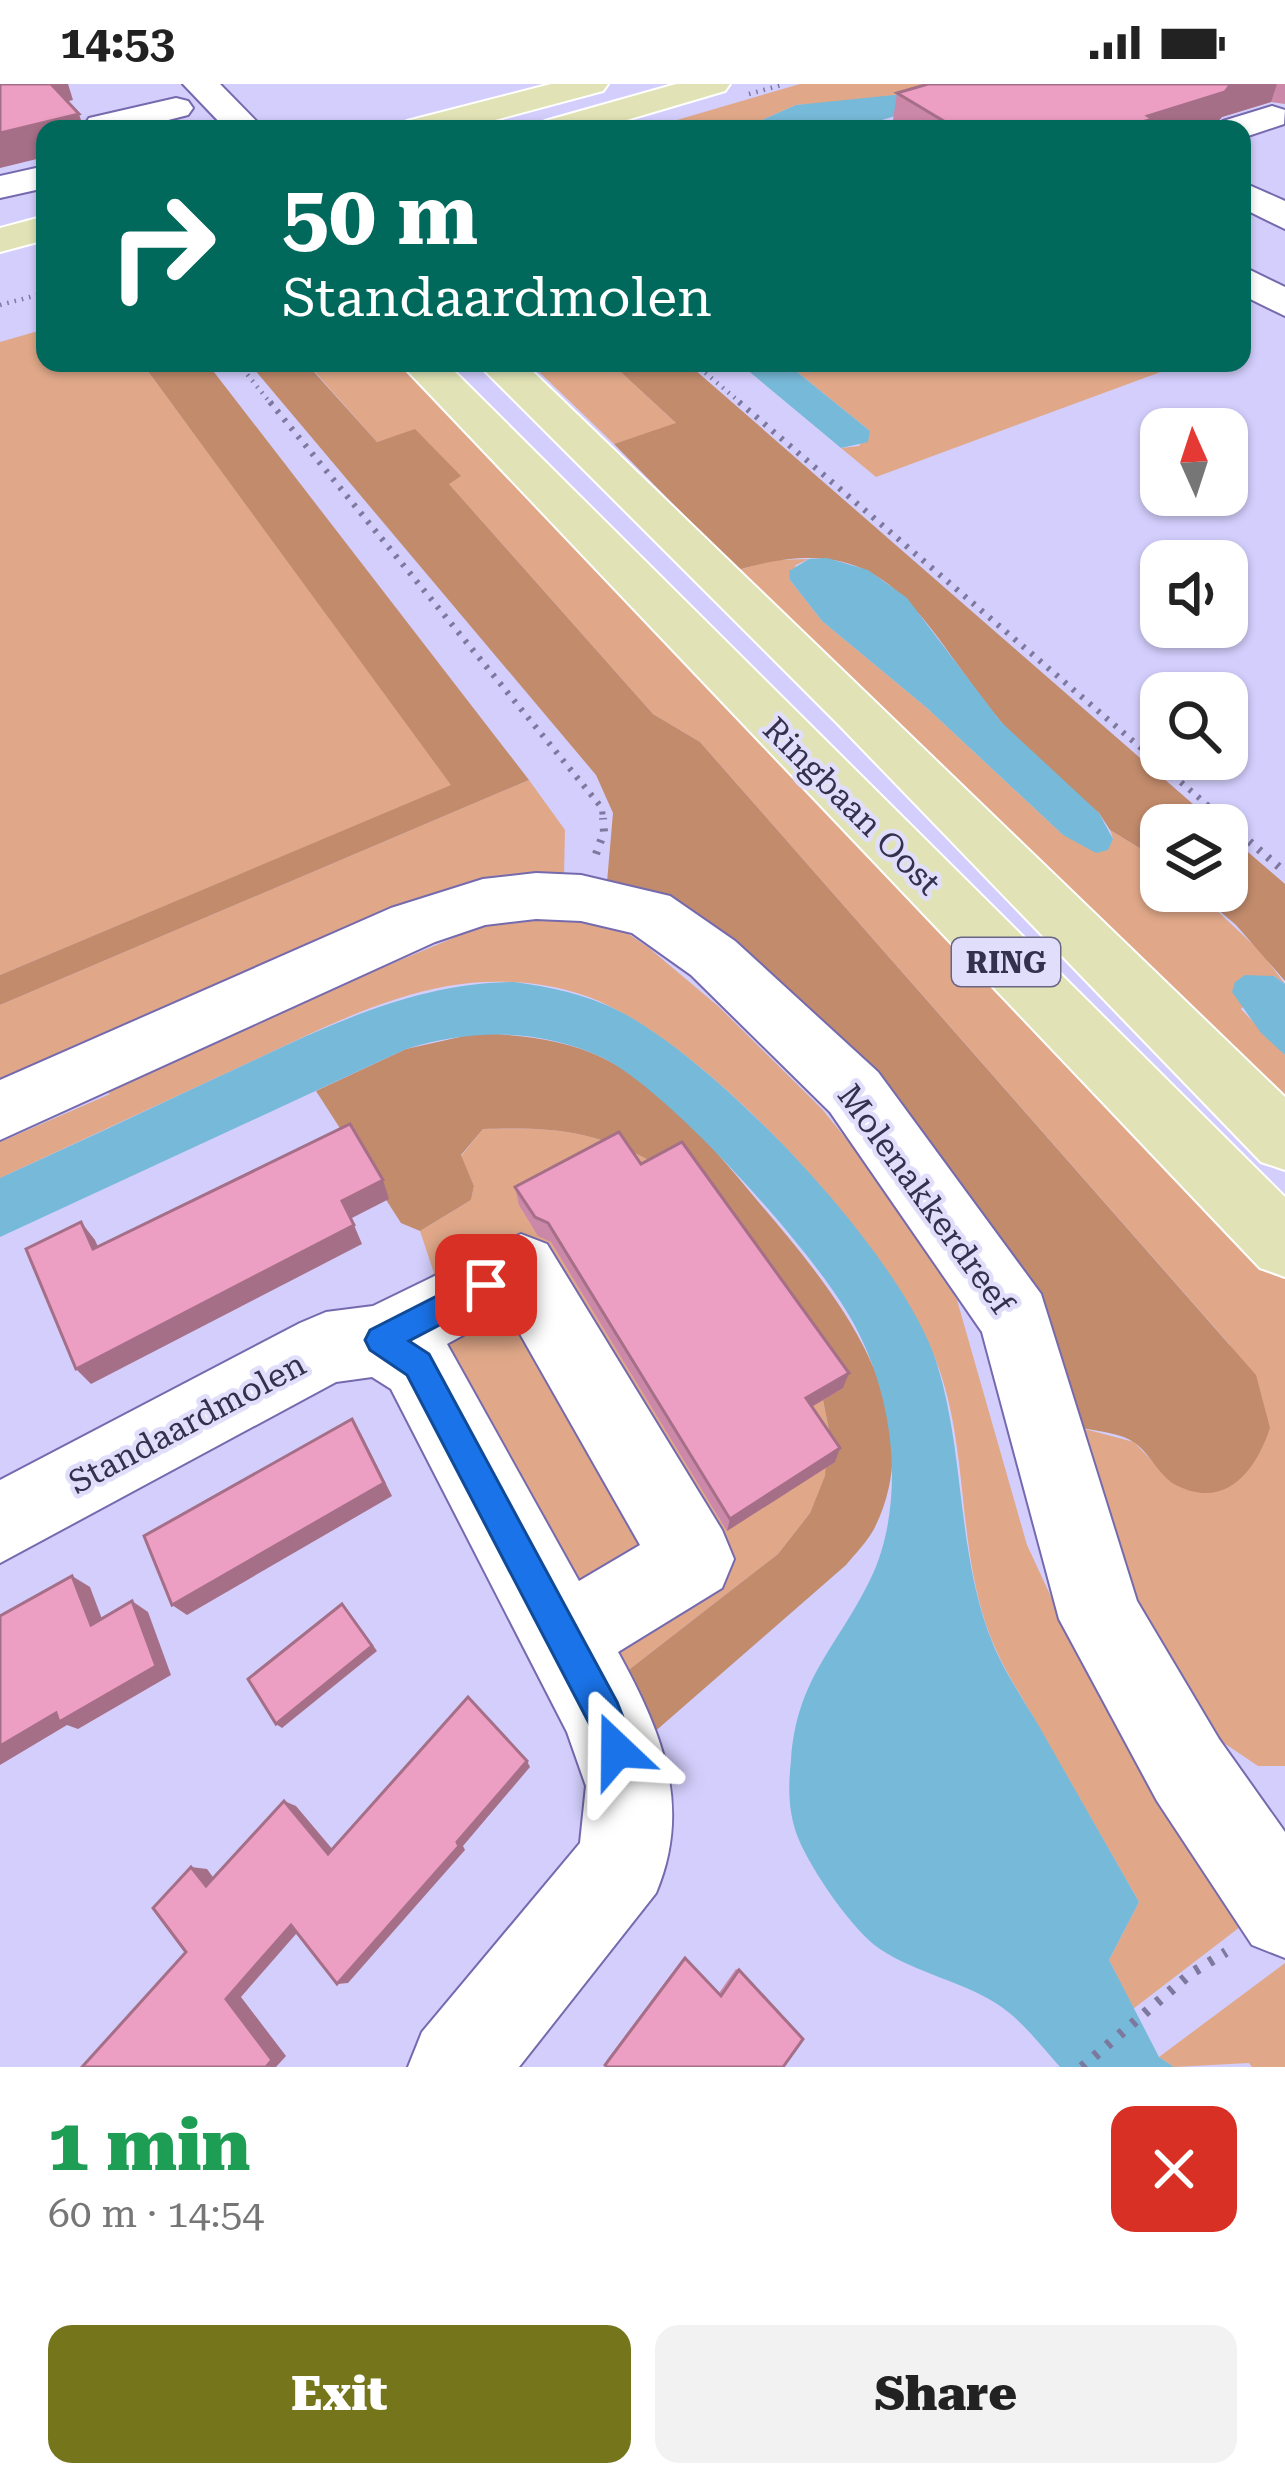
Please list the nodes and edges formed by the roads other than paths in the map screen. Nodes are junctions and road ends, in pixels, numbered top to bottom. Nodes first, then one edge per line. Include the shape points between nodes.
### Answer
1 (591, 84) edge
2 (713, 84) edge
3 (181, 101) edge
4 (1272, 117) dead end
5 (122, 120) edge
6 (225, 120) edge
7 (455, 120) edge
8 (589, 120) edge
9 (1251, 124) edge
10 (36, 178) edge
11 (2, 187) edge
12 (1251, 198) edge
13 (1285, 217) edge
14 (36, 230) edge
15 (0, 240) edge
16 (36, 270) edge
17 (0, 280) edge
18 (1251, 283) edge
19 (1285, 304) edge
20 (431, 372) edge
21 (508, 372) edge
22 (0, 1111) edge
23 (1285, 1141) edge
24 (1285, 1245) edge
25 (381, 1340) junction
26 (0, 1523) edge
27 (564, 1637) junction
28 (1285, 1912) edge
29 (458, 2067) edge

1 - 7 main road
2 - 8 main road
3 - 5 street
3 - 6 street
4 - 9 street
10 - 11 street
12 - 13 street
14 - 15 main road
16 - 17 main road
18 - 19 street
20 - 24 main road, Ringbaan Oost / RING
21 - 23 main road, RING
22 - 28 street, Molenakkerdreef via 413,925 483,902 581,898 650,913 713,958 854,1092 1015,1318 1101,1619 1188,1770
25 - 26 street, Standaardmolen via 326,1348
25 - 27 street via 418,1364
25 - 27 street, Standaardmolen via 521,1267 693,1558
27 - 29 street via 630,1786 624,1861

